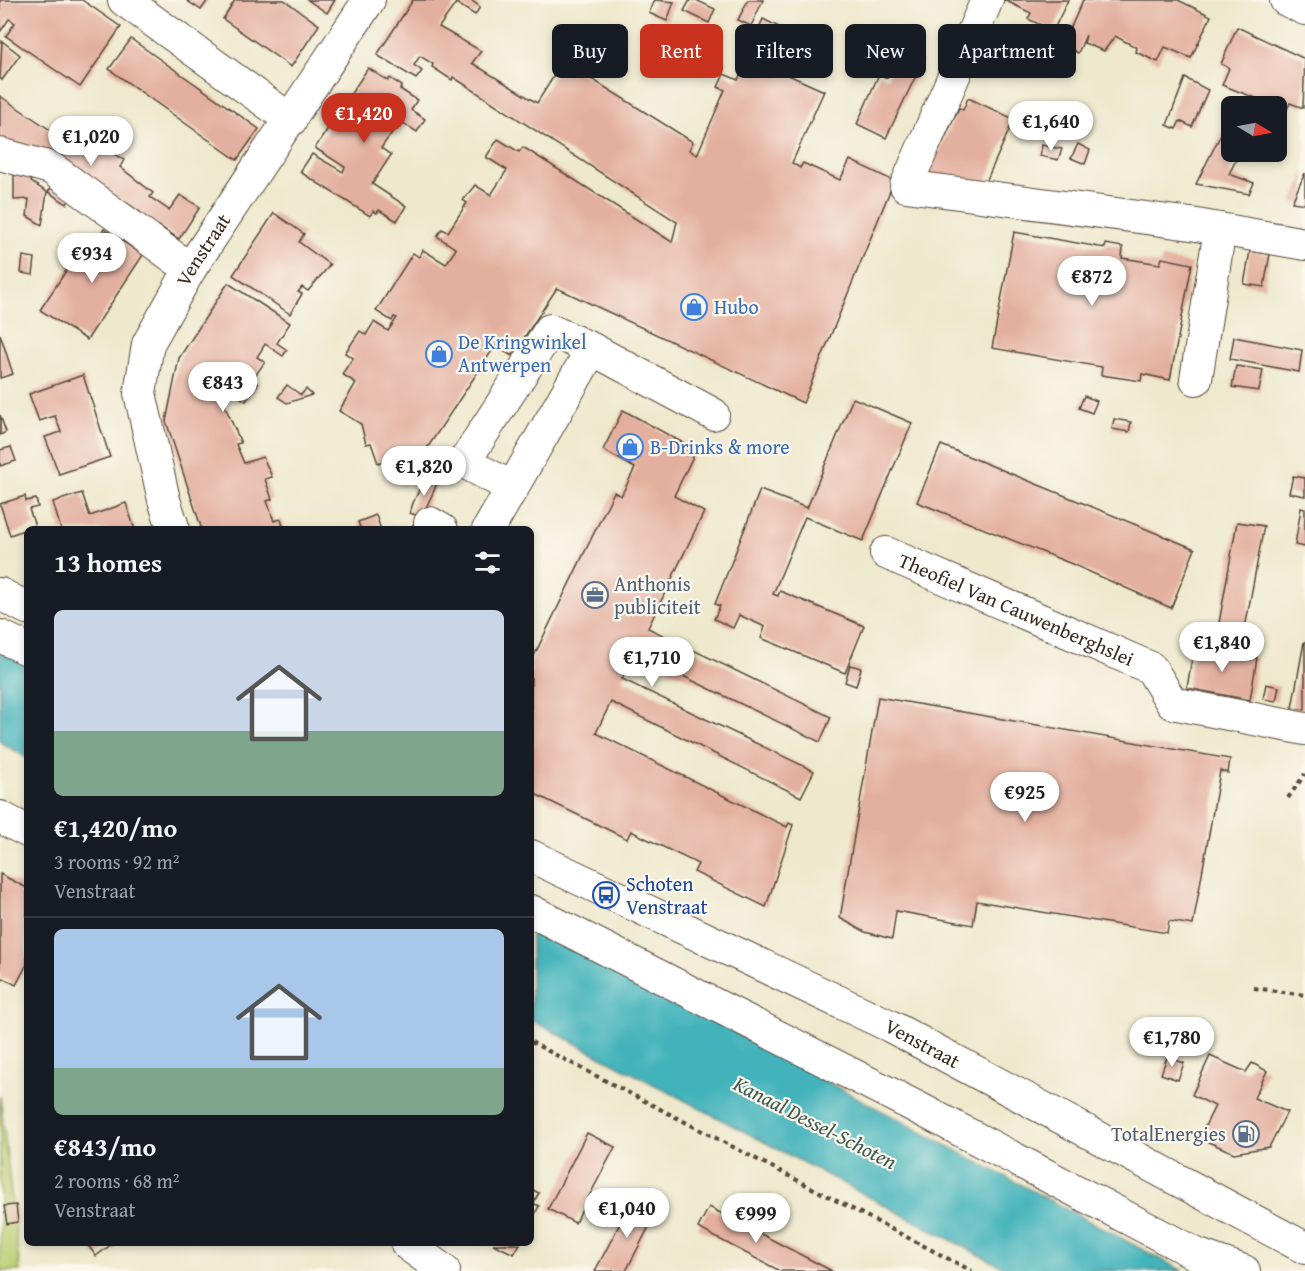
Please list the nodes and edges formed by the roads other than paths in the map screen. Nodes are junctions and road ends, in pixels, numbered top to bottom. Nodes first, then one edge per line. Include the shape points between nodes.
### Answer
1 (123, 0) edge
2 (369, 0) edge
3 (987, 0) edge
4 (1286, 0) edge
5 (1305, 9) edge
6 (291, 120) junction
7 (0, 154) edge
8 (1220, 229) junction
9 (1305, 244) edge
10 (190, 269) junction
11 (592, 349) junction
12 (1196, 380) dead end
13 (713, 414) dead end
14 (513, 488) junction
15 (173, 526) edge
16 (490, 526) edge
17 (885, 552) dead end
18 (0, 594) edge
19 (24, 606) edge
20 (0, 636) edge
21 (24, 648) edge
22 (1305, 729) edge
23 (0, 817) edge
24 (24, 829) edge
25 (534, 857) edge
26 (534, 913) edge
27 (410, 1246) edge
28 (1305, 1248) edge
29 (444, 1271) edge
30 (1244, 1271) edge

1 - 6 street
2 - 6 street, Venstraat
3 - 8 street via 906,186
4 - 5 street
6 - 10 street, Venstraat
7 - 10 street via 51,168
8 - 9 street
8 - 12 street
10 - 15 street, Venstraat via 148,344 140,393
11 - 13 street
11 - 14 street
11 - 14 street via 550,330 464,462
14 - 16 street
17 - 22 street, Theofiel Van Cauwenberghslei via 1151,668 1173,703
18 - 19 street
20 - 21 street
23 - 24 street
25 - 28 street, Venstraat via 890,1026
26 - 30 street via 1196,1254
27 - 29 street

